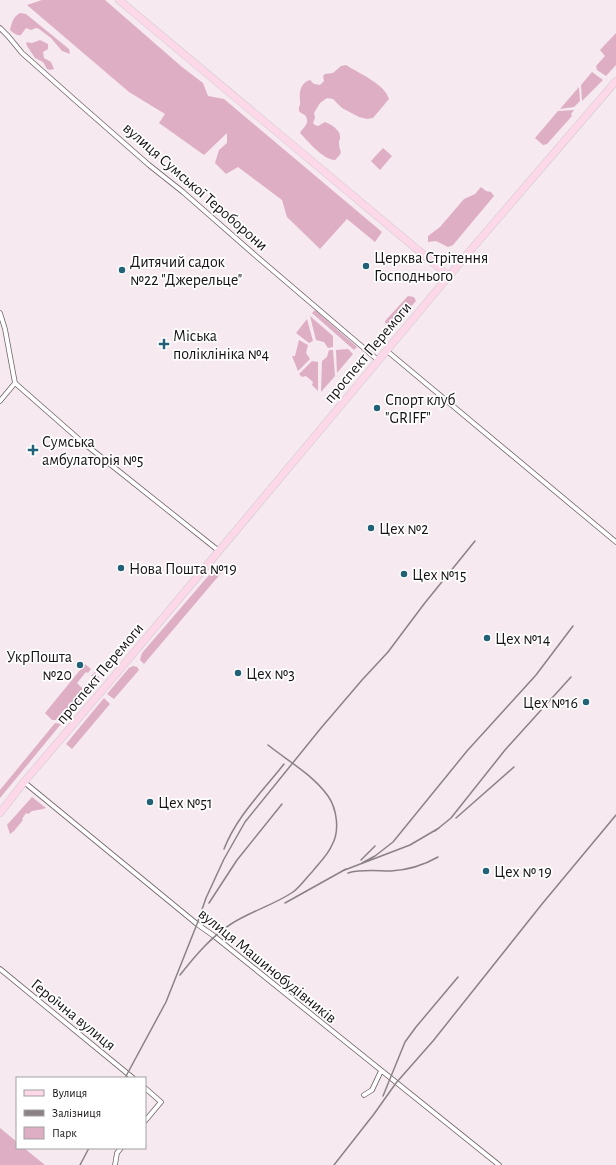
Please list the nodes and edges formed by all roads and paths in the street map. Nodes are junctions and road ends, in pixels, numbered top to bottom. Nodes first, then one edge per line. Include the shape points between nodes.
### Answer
1 (119, 0) edge
2 (0, 28) edge
3 (616, 81) edge
4 (449, 276) junction
5 (0, 312) edge
6 (387, 351) junction
7 (379, 361) junction
8 (15, 383) junction
9 (0, 401) edge
10 (616, 542) edge
11 (219, 551) junction
12 (24, 782) junction
13 (0, 813) edge
14 (0, 969) edge
15 (381, 1072) junction
16 (132, 1077) edge
17 (146, 1089) edge
18 (364, 1095) dead end
19 (146, 1120) edge
20 (120, 1149) edge
21 (115, 1165) edge
22 (499, 1165) edge

1 - 4 main road
2 - 7 street, вулиця Сумської Тероборони via 22,53 82,107
3 - 4 main road, проспект Перемоги
4 - 6 main road, проспект Перемоги
5 - 8 street
6 - 7 main road, проспект Перемоги
6 - 10 street
7 - 11 main road, проспект Перемоги
8 - 9 street
8 - 11 street via 80,441
11 - 12 main road, проспект Перемоги
12 - 13 main road, проспект Перемоги
12 - 15 street, вулиця Машинобудівників
14 - 16 street, Героїчна вулиця
15 - 18 street via 372,1090
15 - 22 street, вулиця Машинобудівників
17 - 19 street via 161,1102
20 - 21 street

